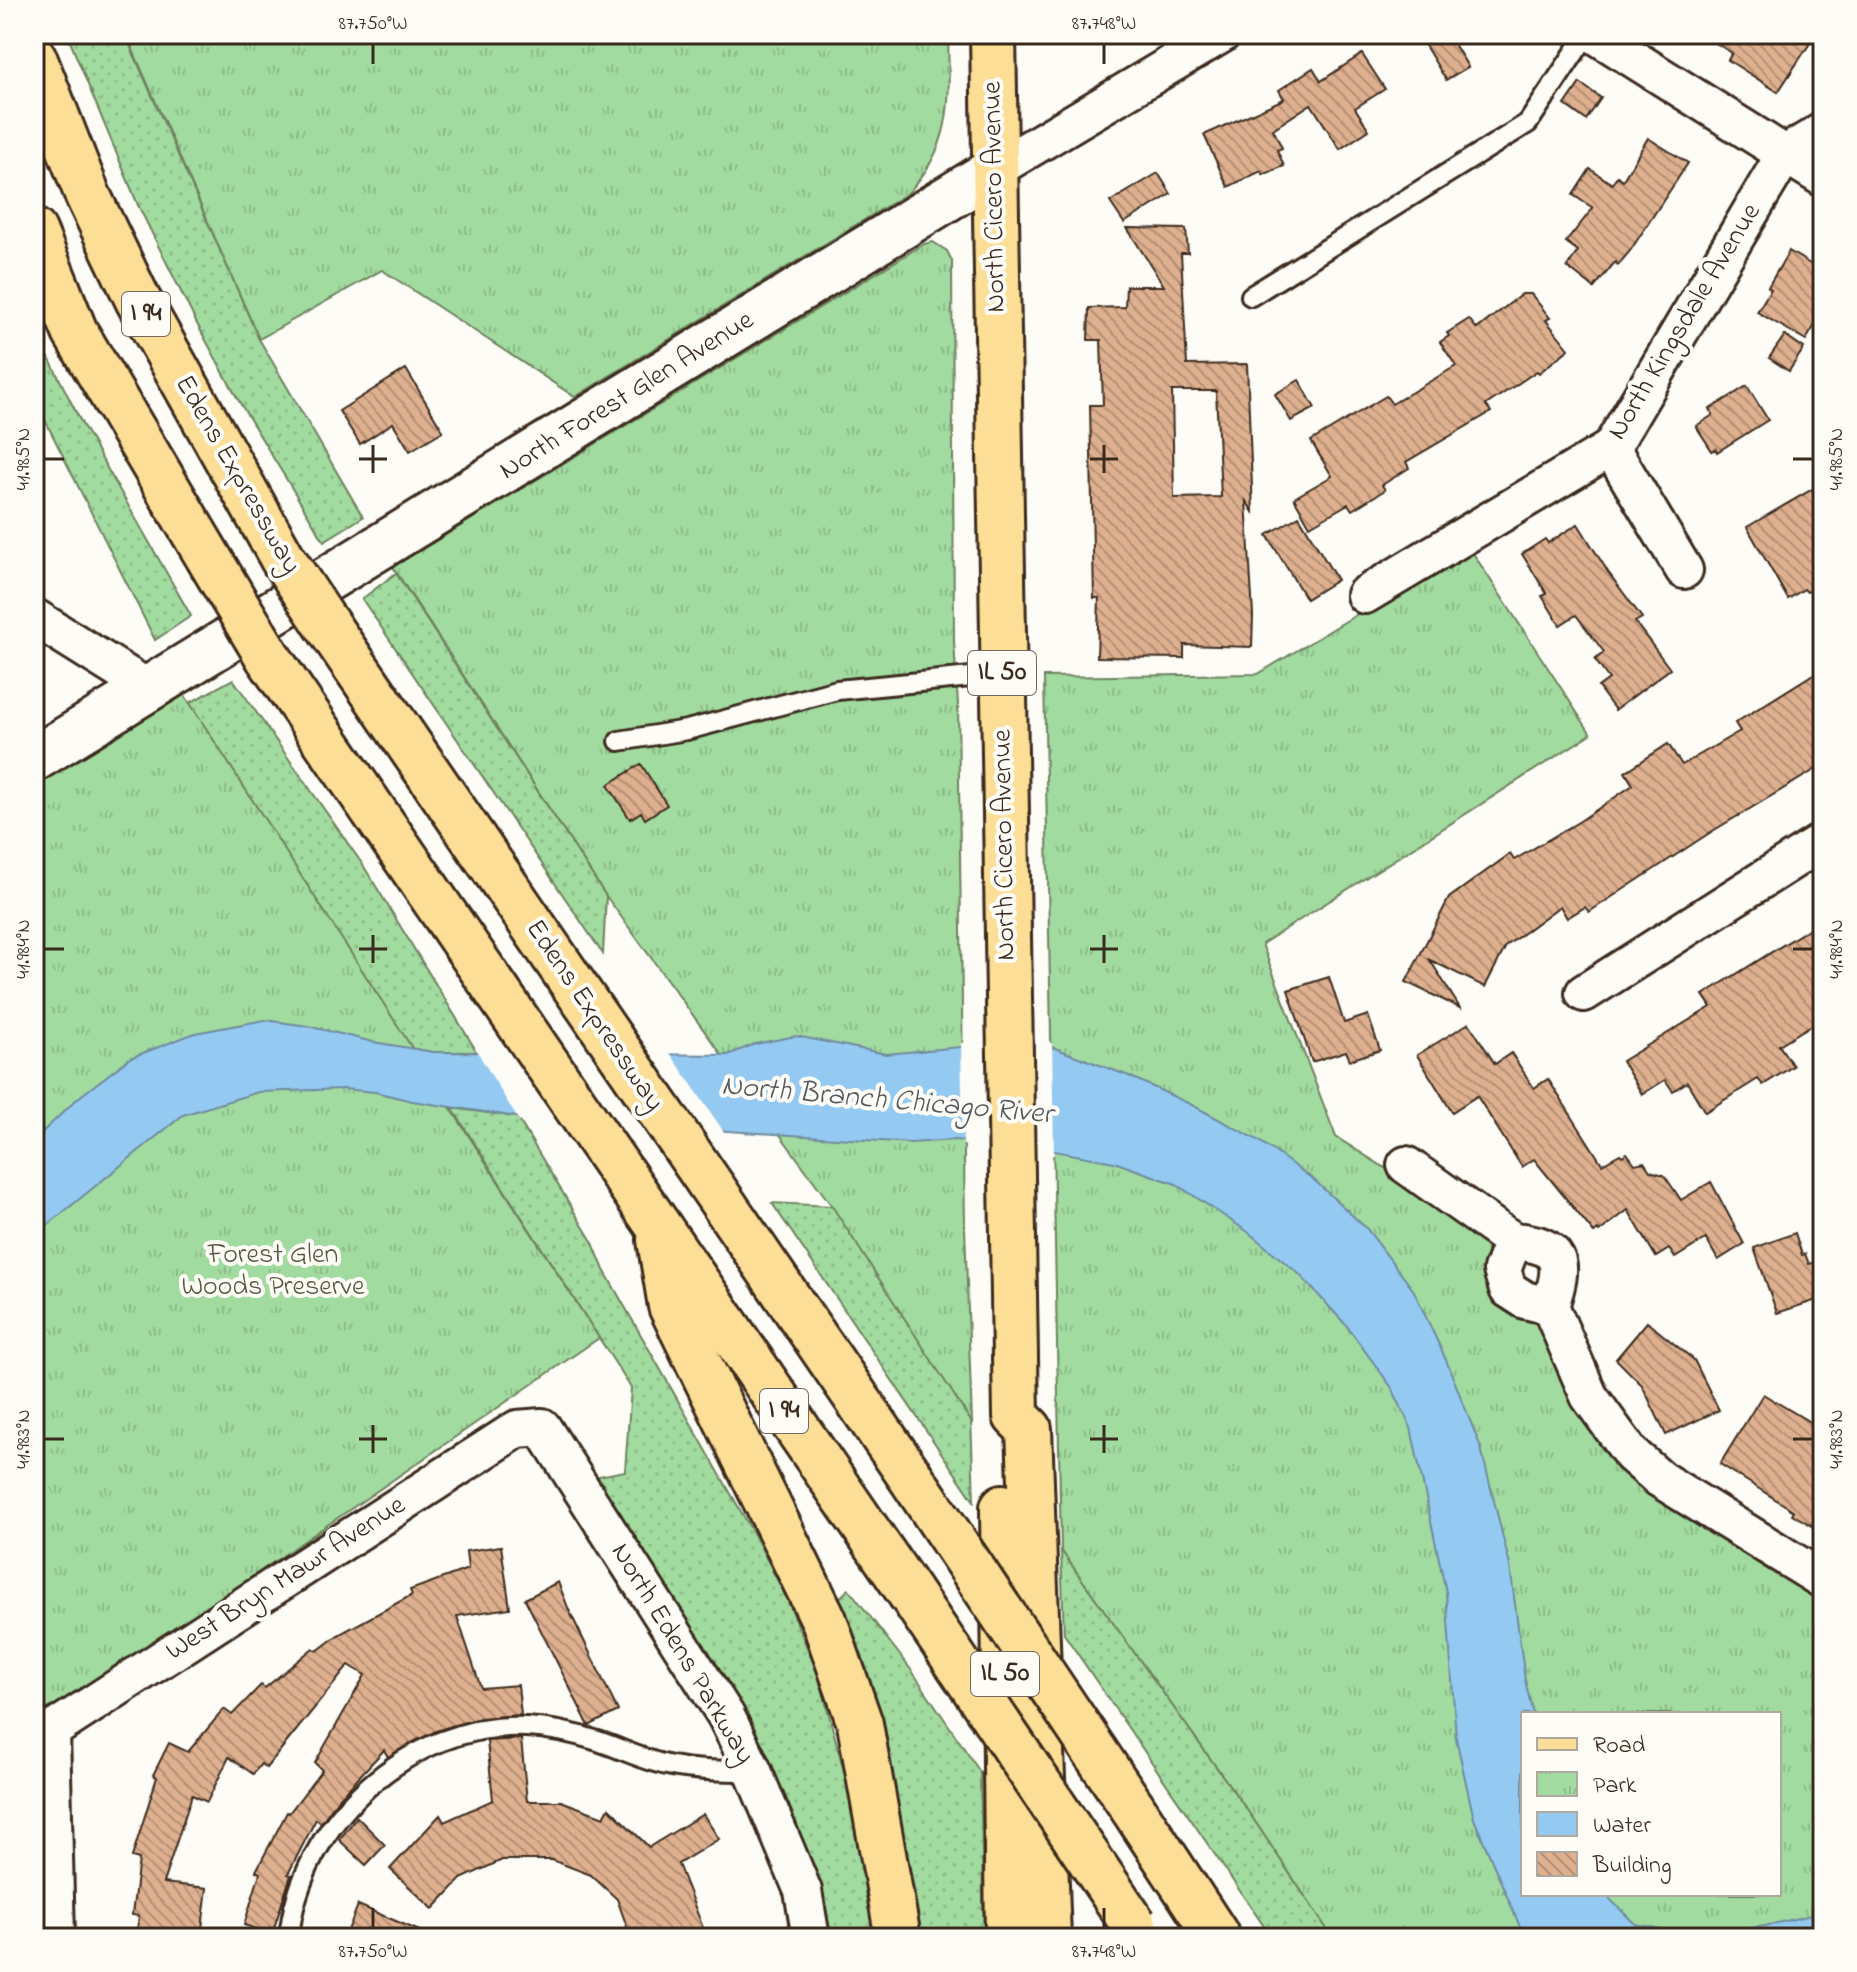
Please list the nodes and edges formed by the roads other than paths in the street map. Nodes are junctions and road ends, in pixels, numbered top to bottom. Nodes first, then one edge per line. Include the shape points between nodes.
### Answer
1 (993, 34) edge
2 (1222, 34) edge
3 (1599, 35) edge
4 (34, 58) edge
5 (1823, 131) edge
6 (1785, 154) junction
7 (994, 170) junction
8 (1823, 178) edge
9 (34, 231) edge
10 (1251, 296) dead end
11 (1611, 448) junction
12 (1684, 570) dead end
13 (1365, 595) dead end
14 (34, 617) edge
15 (1002, 674) junction
16 (149, 689) junction
17 (619, 741) dead end
18 (34, 759) edge
19 (1823, 841) edge
20 (1584, 993) dead end
21 (1406, 1165) dead end
22 (659, 1230) junction
23 (1513, 1241) junction
24 (1550, 1306) junction
25 (1016, 1416) junction
26 (542, 1427) joint
27 (1823, 1580) edge
28 (42, 1737) edge
29 (753, 1771) junction
30 (1138, 1931) edge
31 (56, 1938) edge
32 (289, 1938) edge
33 (811, 1938) edge
34 (898, 1938) edge
35 (1008, 1938) edge
36 (1048, 1938) edge
37 (1218, 1938) edge

1 - 7 main road, North Cicero Avenue / IL 50
2 - 7 street, North Forest Glen Avenue
3 - 6 street
3 - 10 lane via 1528,123
4 - 37 main road, Edens Expressway / I 94, bridge via 88,196 138,300 283,559 908,1473
5 - 6 street, North Kingsdale Avenue
6 - 8 street
6 - 11 street, North Kingsdale Avenue
7 - 15 main road, North Cicero Avenue / IL 50
7 - 16 street, North Forest Glen Avenue
9 - 22 main road, I 94, bridge via 75,332 268,657
11 - 12 street
11 - 13 street, North Kingsdale Avenue
14 - 16 street
15 - 17 lane via 837,690 687,730
15 - 25 main road, North Cicero Avenue / IL 50
16 - 18 street, North Forest Glen Avenue
19 - 20 street
21 - 23 street
22 - 30 main road, I 94, bridge
22 - 34 main road via 671,1306 824,1620 860,1724
23 - 24 street via 1502,1270 1508,1289
23 - 24 street via 1544,1246 1557,1258 1560,1276
24 - 27 street via 1589,1396 1631,1454 1660,1479
25 - 35 main road, North Cicero Avenue / IL 50 via 1002,1428
25 - 36 main road, North Cicero Avenue / IL 50 via 1029,1429
26 - 28 street, West Bryn Mawr Avenue via 517,1429
26 - 29 street, North Edens Parkway via 726,1716
28 - 31 street
29 - 32 lane via 668,1766 599,1741 525,1727 449,1738 382,1774 335,1822 299,1883
29 - 33 street, North Edens Parkway via 803,1891

